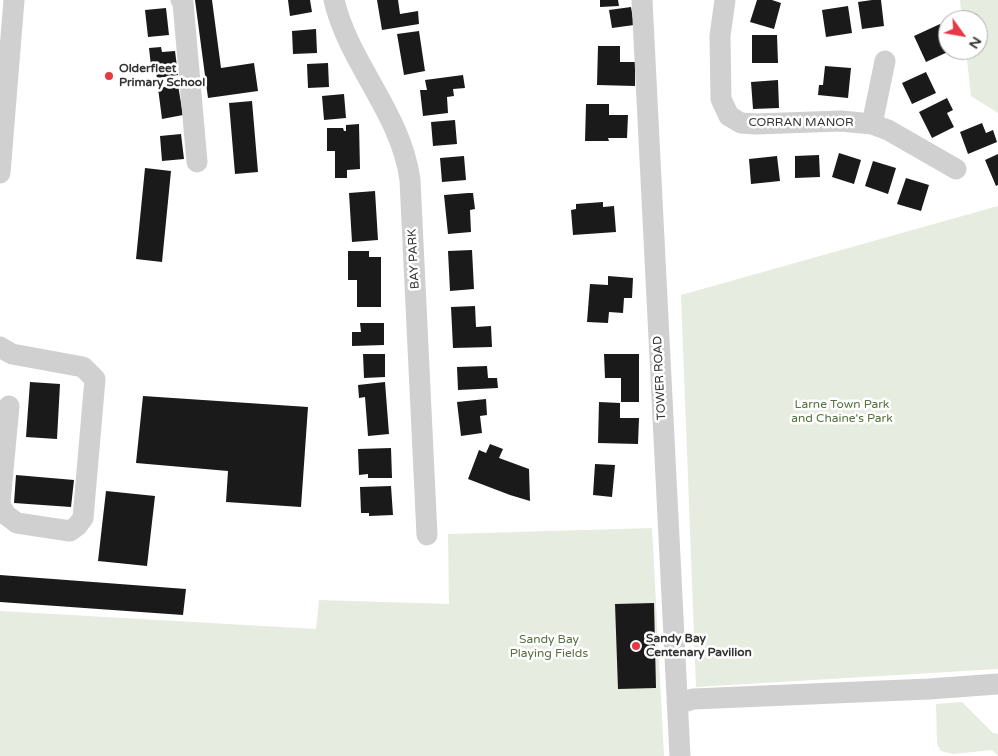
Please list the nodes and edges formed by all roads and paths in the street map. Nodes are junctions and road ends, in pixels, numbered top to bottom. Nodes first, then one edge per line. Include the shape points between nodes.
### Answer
1 (14, 0) edge
2 (181, 0) edge
3 (334, 0) edge
4 (642, 0) edge
5 (724, 0) edge
6 (885, 61) dead end
7 (872, 124) junction
8 (197, 162) dead end
9 (956, 169) dead end
10 (0, 173) edge
11 (0, 347) edge
12 (9, 406) dead end
13 (0, 504) edge
14 (428, 535) dead end
15 (998, 684) edge
16 (677, 702) junction
17 (680, 756) edge

1 - 10 street
2 - 8 street
3 - 14 street, BAY PARK via 353,50 391,120 409,168
4 - 16 street, TOWER ROAD
5 - 7 street, CORRAN MANOR via 720,36 721,99 729,116 741,123 756,124 841,121
6 - 7 street, CORRAN MANOR
7 - 9 street, CORRAN MANOR
11 - 13 street via 12,354 83,367 95,379 83,518 77,526 70,531 17,523 6,515
12 - 13 street
15 - 16 street
16 - 17 street, TOWER ROAD

